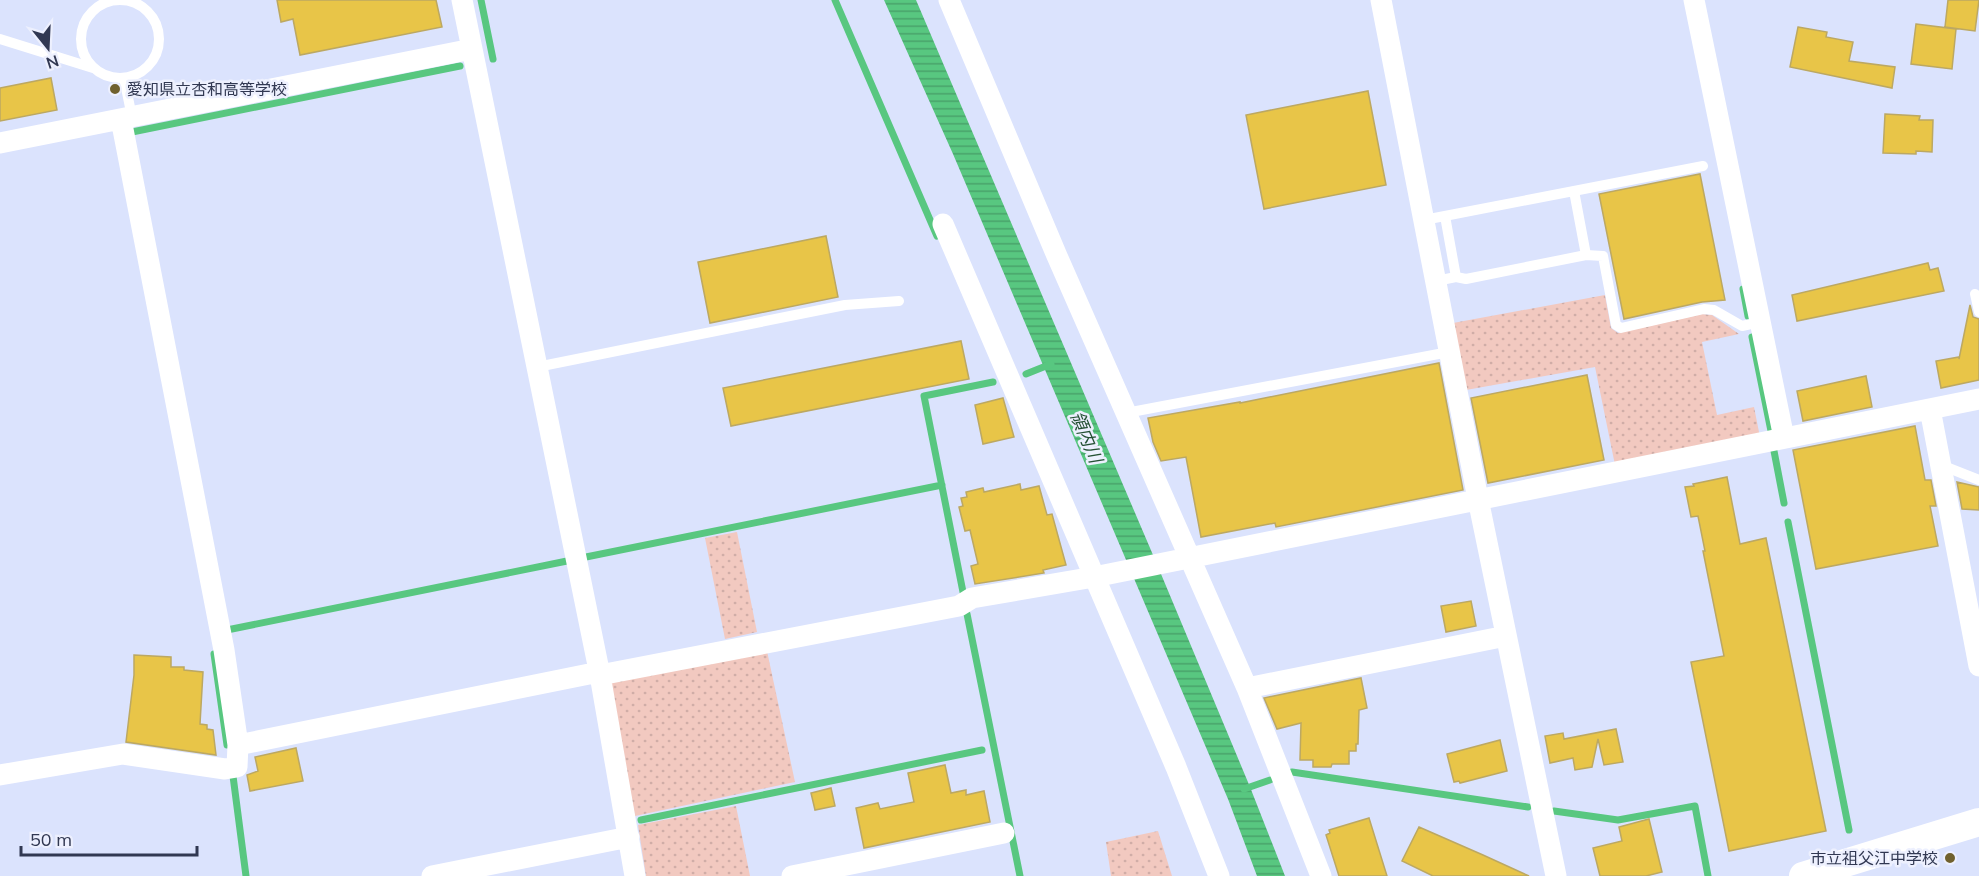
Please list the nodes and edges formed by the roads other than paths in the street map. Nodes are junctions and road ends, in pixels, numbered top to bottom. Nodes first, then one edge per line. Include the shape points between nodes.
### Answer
1 (462, 0) edge
2 (949, 0) edge
3 (1381, 0) edge
4 (1694, 0) edge
5 (0, 39) edge
6 (472, 49) junction
7 (93, 68) junction
8 (124, 78) junction
9 (126, 118) junction
10 (0, 143) edge
11 (1703, 166) dead end
12 (1574, 191) junction
13 (1445, 216) junction
14 (1424, 220) junction
15 (943, 224) dead end
16 (1586, 255) junction
17 (1446, 279) junction
18 (1975, 294) dead end
19 (899, 301) dead end
20 (1979, 312) edge
21 (1760, 322) junction
22 (1449, 352) junction
23 (537, 368) junction
24 (1979, 399) edge
25 (1929, 409) junction
26 (1126, 413) junction
27 (1784, 438) junction
28 (1940, 465) junction
29 (1979, 480) edge
30 (1478, 499) junction
31 (1187, 558) junction
32 (1097, 577) junction
33 (1972, 598) edge
34 (1506, 636) junction
35 (1979, 666) edge
36 (600, 673) junction
37 (1247, 688) junction
38 (238, 745) junction
39 (0, 775) edge
40 (1979, 822) edge
41 (1004, 833) dead end
42 (629, 837) junction
43 (432, 876) edge
44 (635, 876) edge
45 (792, 876) edge
46 (1219, 876) edge
47 (1321, 876) edge
48 (1556, 876) edge
49 (1803, 876) edge

1 - 6 street
2 - 26 street
3 - 14 street
4 - 21 street
5 - 7 lane
6 - 9 street
6 - 23 street
7 - 8 lane via 103,75
7 - 8 lane via 86,60 80,38 87,17 115,0 137,4 154,19 159,40 145,69
8 - 9 lane
9 - 10 street
9 - 38 street
11 - 12 lane
12 - 13 lane
12 - 16 lane
13 - 14 lane
13 - 17 lane
14 - 17 street
15 - 32 street
16 - 17 lane via 1466,279
16 - 21 lane via 1603,256 1616,325 1621,328 1704,309 1714,310 1742,326
17 - 22 street
18 - 20 lane
19 - 23 lane via 845,305
21 - 27 street
22 - 26 lane
22 - 30 street
23 - 36 street
24 - 25 street
25 - 27 street
25 - 28 street
26 - 31 street
27 - 30 street
28 - 29 lane
28 - 33 street
30 - 31 street
30 - 34 street
31 - 32 street
31 - 37 street
32 - 36 street via 972,598 959,606
32 - 46 street
33 - 35 street
34 - 37 street
34 - 48 street
36 - 38 street
36 - 42 street
37 - 47 street
38 - 39 street via 237,766 225,769 123,754
40 - 49 main road
41 - 45 street
42 - 43 street
42 - 44 street

